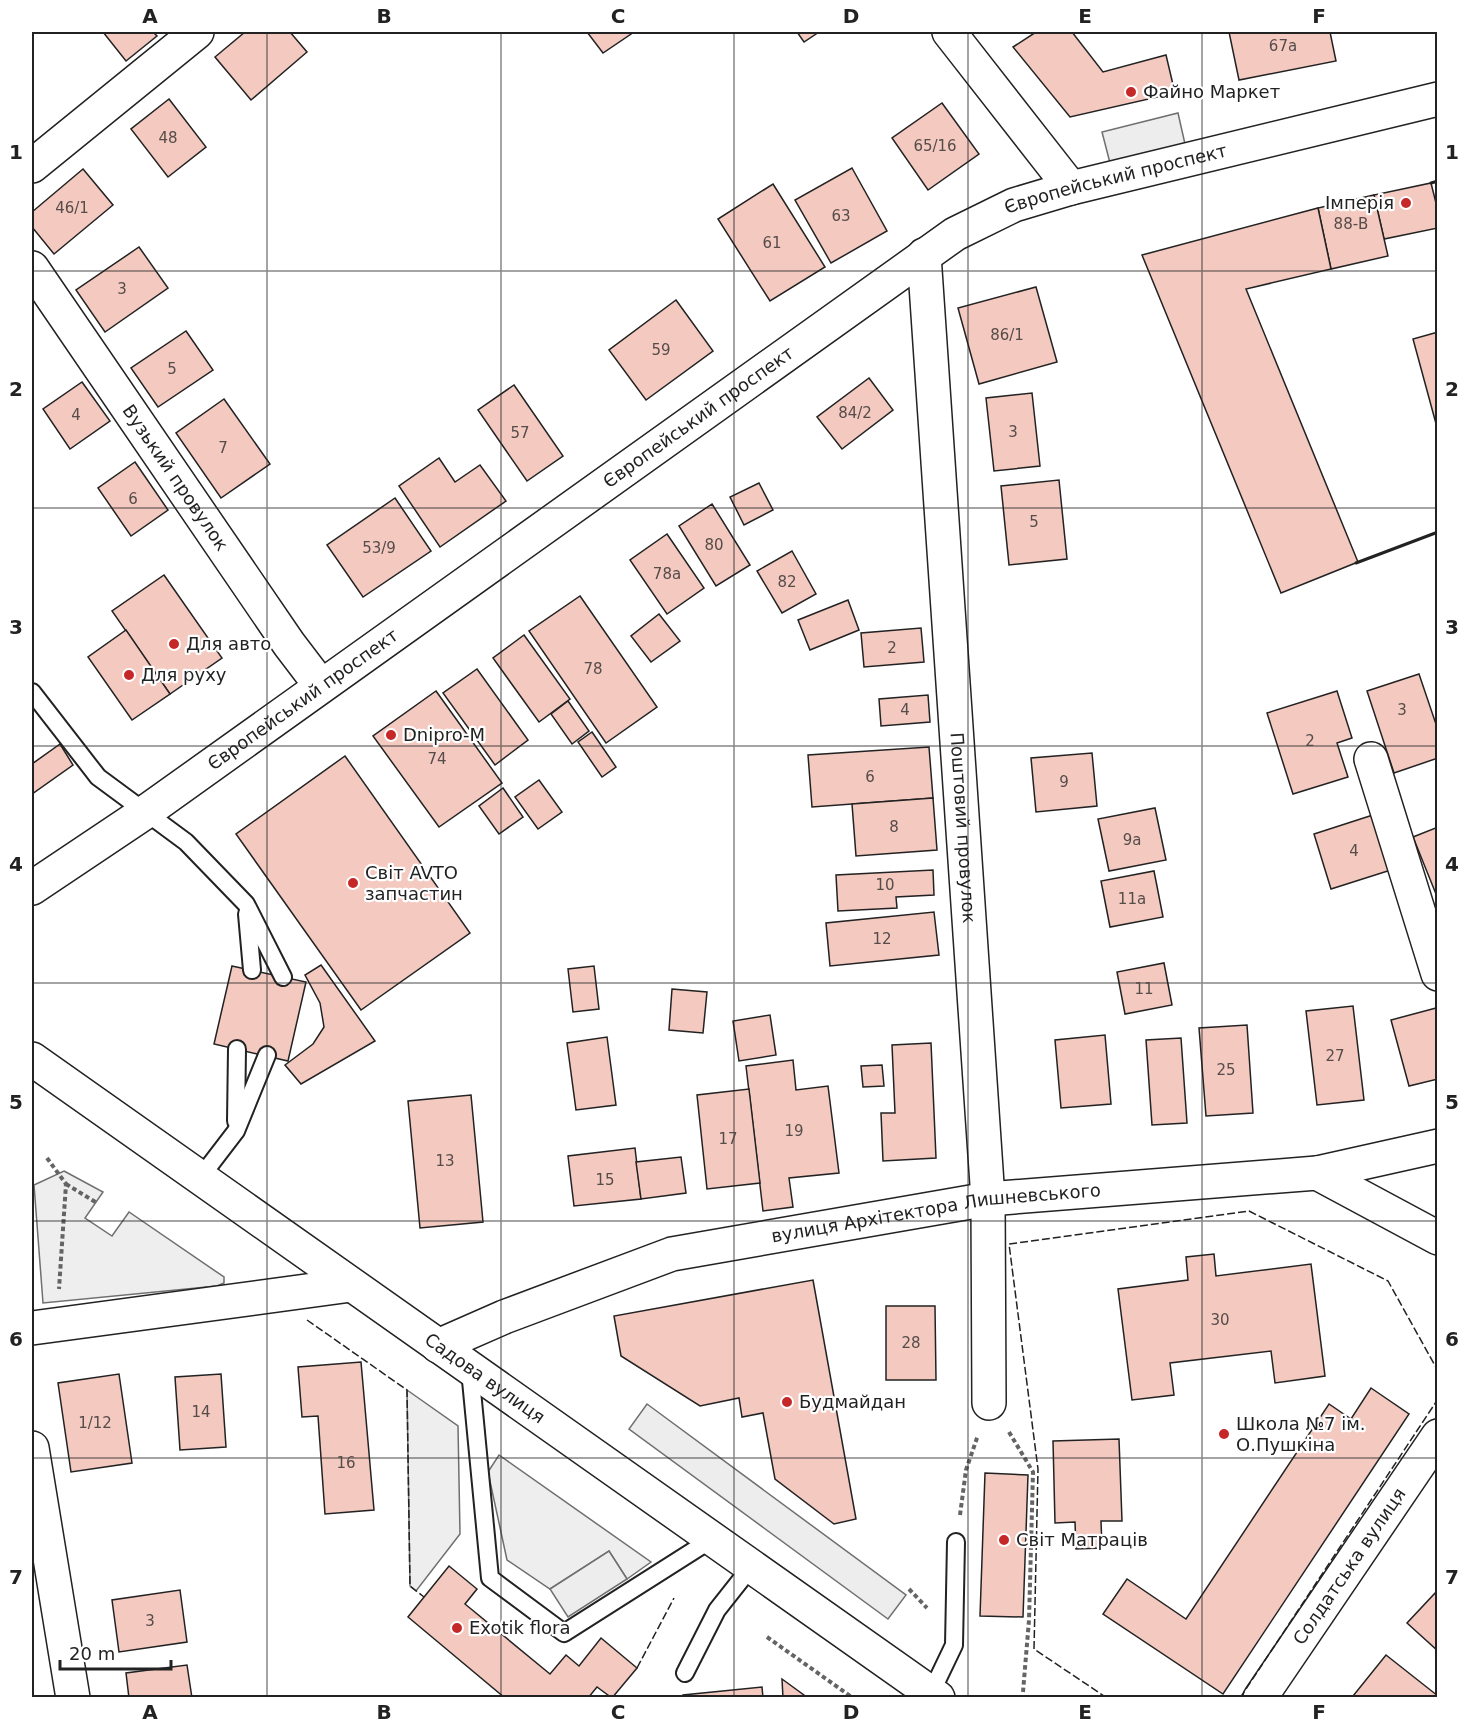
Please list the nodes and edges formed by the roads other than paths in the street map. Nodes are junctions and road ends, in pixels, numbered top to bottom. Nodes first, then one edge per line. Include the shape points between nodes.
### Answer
1 (197, 32) edge
2 (949, 32) edge
3 (1437, 99) edge
4 (32, 166) edge
5 (1071, 188) junction
6 (924, 255) junction
7 (32, 268) edge
8 (321, 686) junction
9 (32, 692) edge
10 (1371, 759) dead end
11 (147, 811) junction
12 (32, 888) edge
13 (246, 904) junction
14 (252, 970) dead end
15 (1437, 974) edge
16 (283, 977) dead end
17 (237, 1048) dead end
18 (267, 1055) dead end
19 (32, 1059) edge
20 (236, 1131) junction
21 (1437, 1146) edge
22 (1317, 1173) junction
23 (200, 1178) junction
24 (988, 1199) junction
25 (1437, 1238) edge
26 (351, 1285) junction
27 (38, 1327) edge
28 (438, 1346) junction
29 (470, 1370) junction
30 (989, 1403) road end
31 (1437, 1436) edge
32 (32, 1448) edge
33 (712, 1539) junction
34 (956, 1542) road end
35 (751, 1567) junction
36 (685, 1673) dead end
37 (934, 1695) edge
38 (73, 1698) edge
39 (1260, 1698) edge

1 - 4 street
2 - 5 street
3 - 5 street, Європейський проспект
5 - 6 street, Європейський проспект via 1014,205 955,234
6 - 8 street, Європейський проспект
6 - 24 street, Поштовий провулок
7 - 8 street, Вузький провулок
8 - 11 street, Європейський проспект
9 - 11 lane via 98,777
10 - 15 street
11 - 12 street, Європейський проспект
11 - 13 lane via 186,842
13 - 14 lane
13 - 16 lane
17 - 20 lane
18 - 20 lane
19 - 23 street, Садова вулиця
20 - 23 lane
21 - 22 street, вулиця Архітектора Лишневського
22 - 24 street, вулиця Архітектора Лишневського
22 - 25 street
23 - 26 street, Садова вулиця
24 - 28 street, вулиця Архітектора Лишневського via 672,1254
24 - 30 street, Поштовий провулок
26 - 27 street
26 - 28 street, Садова вулиця
28 - 29 street, Садова вулиця
29 - 33 street, Садова вулиця
29 - 33 lane via 490,1578 564,1633
31 - 39 street, Солдатська вулиця
32 - 38 street
33 - 35 street, Садова вулиця
34 - 37 lane via 954,1645
35 - 36 lane via 717,1610
35 - 37 street, Садова вулиця

